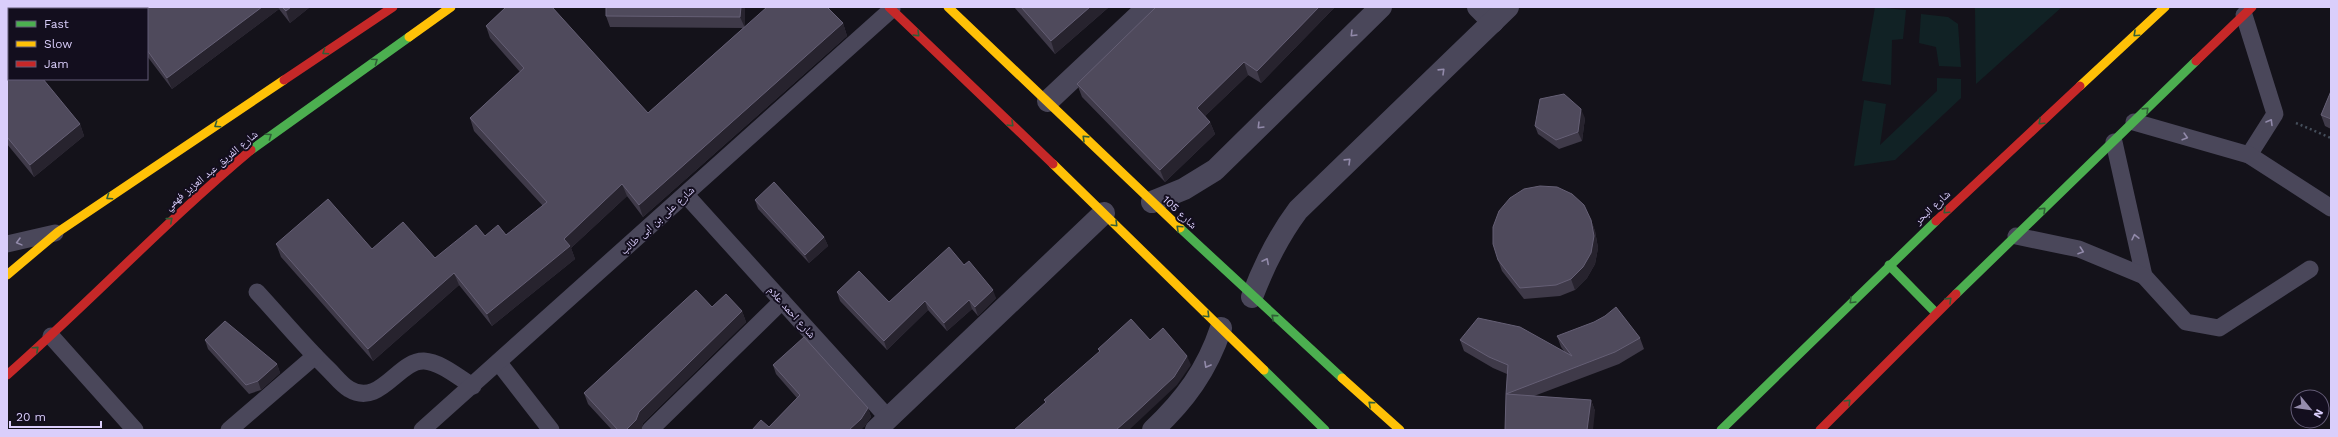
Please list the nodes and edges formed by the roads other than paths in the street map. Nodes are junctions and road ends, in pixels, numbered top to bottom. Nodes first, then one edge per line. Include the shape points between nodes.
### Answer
1 (392, 7) edge
2 (451, 7) edge
3 (948, 7) edge
4 (1148, 7) edge
5 (2165, 7) edge
6 (890, 8) edge
7 (1379, 8) edge
8 (2248, 11) edge
9 (1493, 12) edge
10 (1048, 102) junction
11 (2134, 122) junction
12 (2114, 142) junction
13 (2249, 156) junction
14 (686, 195) junction
15 (1152, 202) junction
16 (2331, 208) edge
17 (1104, 213) junction
18 (58, 232) junction
19 (2016, 236) junction
20 (7, 244) edge
21 (1889, 265) junction
22 (2310, 269) dead end
23 (7, 275) edge
24 (2144, 276) junction
25 (257, 292) dead end
26 (1252, 297) junction
27 (782, 301) junction
28 (1936, 313) junction
29 (1221, 328) junction
30 (51, 336) junction
31 (315, 356) junction
32 (499, 363) junction
33 (7, 376) edge
34 (473, 386) junction
35 (888, 426) edge
36 (135, 430) edge
37 (229, 430) edge
38 (422, 430) edge
39 (551, 430) edge
40 (650, 430) edge
41 (1153, 430) edge
42 (1325, 430) edge
43 (1400, 430) edge
44 (1721, 430) edge
45 (1820, 430) edge

1 -> 18 main road
30 -> 2 main road, شارع الفريق عبد العزيز فهمي via 146,241 250,150
3 - 10 main road, شارع 105
4 - 10 street
5 -> 21 main road, شارع البحر
6 - 14 lane, شارع على بن ابى طالب
6 -> 17 main road
7 -> 15 street via 1215,170 1184,189
11 -> 8 main road
13 -> 8 lane via 2275,114
26 -> 9 street via 1279,236 1298,210
15 -> 10 main road, شارع 105
11 - 12 main road
11 -> 13 lane
19 -> 12 main road
24 -> 12 lane
13 - 16 lane
14 - 27 lane, شارع احمد علام
14 - 32 lane, شارع على بن ابى طالب
26 -> 15 main road, شارع 105
17 -> 29 main road
17 - 35 street
18 -> 20 lane
18 - 23 main road
19 -> 24 lane via 2079,249
28 -> 19 main road
21 - 28 main road
21 -> 44 main road, شارع البحر
22 - 24 lane via 2219,328 2186,322
25 - 31 lane
43 -> 26 main road, شارع 105
27 - 35 lane, شارع احمد علام
27 - 40 lane
45 -> 28 main road
29 -> 41 street via 1212,354 1196,384 1175,410
29 - 42 main road
33 -> 30 main road, شارع الفريق عبد العزيز فهمي
30 - 36 lane
31 - 34 lane via 350,390 365,393 381,389 408,365 424,361 445,369
31 - 37 lane
32 - 34 lane, شارع على بن ابى طالب
32 - 39 lane
34 - 38 lane, شارع على بن ابى طالب

